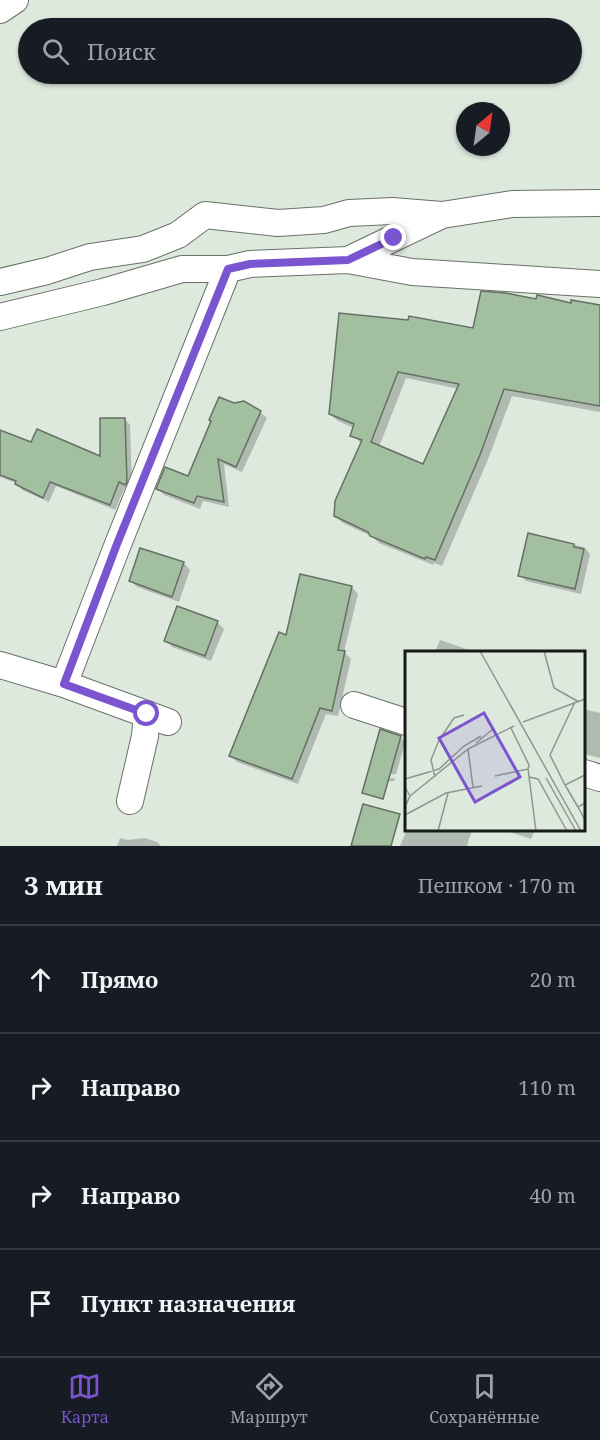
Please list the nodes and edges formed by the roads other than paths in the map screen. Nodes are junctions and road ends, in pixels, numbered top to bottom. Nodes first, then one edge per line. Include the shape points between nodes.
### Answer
1 (15, 0) edge
2 (0, 10) edge
3 (597, 203) dead end
4 (442, 214) junction
5 (348, 260) junction
6 (228, 269) junction
7 (38, 273) junction
8 (4, 280) edge
9 (600, 284) edge
10 (63, 302) junction
11 (5, 316) edge
12 (0, 665) edge
13 (64, 684) junction
14 (354, 705) dead end
15 (405, 722) edge
16 (585, 773) edge
17 (600, 777) edge
18 (130, 801) dead end

1 - 2 street
3 - 4 street via 512,204
4 - 5 street
4 - 7 street via 349,213 324,220 278,223 205,215 178,235 143,249 90,257
5 - 6 street via 250,264
5 - 9 street via 412,272
6 - 10 street via 182,270
6 - 13 street
7 - 8 street
7 - 10 street via 48,290
8 - 11 street
10 - 11 street
12 - 13 street
13 - 18 street via 157,718 145,736
14 - 15 street
16 - 17 street

